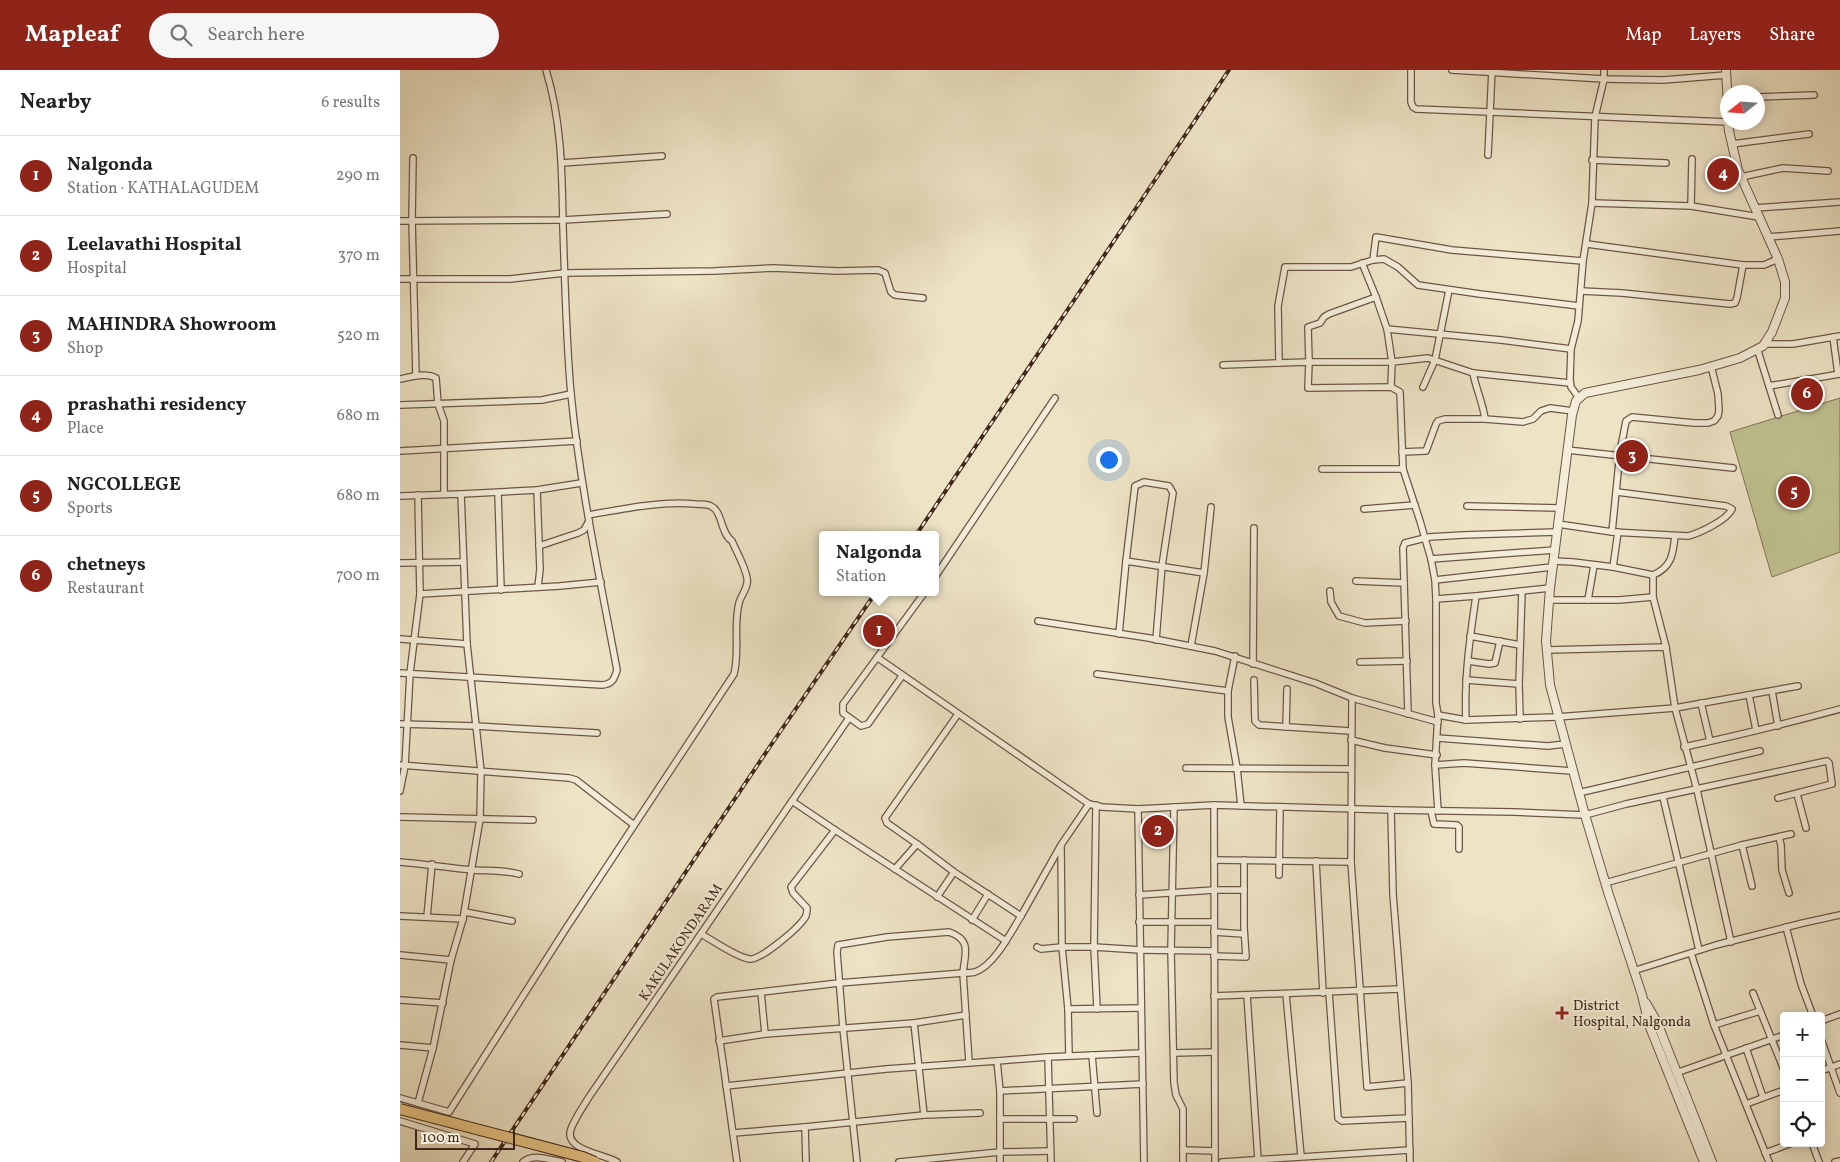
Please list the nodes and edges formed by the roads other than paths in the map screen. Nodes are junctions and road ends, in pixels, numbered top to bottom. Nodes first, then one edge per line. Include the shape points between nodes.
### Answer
1 (546, 70) edge
2 (1412, 70) edge
3 (1452, 70) edge
4 (1604, 70) edge
5 (1492, 71) edge
6 (1726, 73) edge
7 (1604, 79) junction
8 (1814, 95) dead end
9 (1765, 97) edge
10 (1490, 112) junction
11 (1595, 118) junction
12 (1720, 122) edge
13 (1729, 130) edge
14 (1809, 134) dead end
15 (1732, 144) junction
16 (1488, 155) dead end
17 (662, 156) dead end
18 (413, 158) dead end
19 (1692, 159) dead end
20 (1592, 160) junction
21 (562, 163) junction
22 (1666, 163) dead end
23 (1828, 171) dead end
24 (1741, 176) junction
25 (1840, 202) edge
26 (1592, 203) junction
27 (1691, 206) junction
28 (1755, 208) junction
29 (667, 214) dead end
30 (1759, 217) junction
31 (412, 220) junction
32 (563, 220) junction
33 (400, 221) edge
34 (1840, 232) edge
35 (1768, 237) junction
36 (1587, 244) junction
37 (1778, 259) junction
38 (1373, 260) junction
39 (1583, 261) junction
40 (1362, 263) junction
41 (1743, 265) junction
42 (564, 274) junction
43 (400, 279) edge
44 (413, 279) junction
45 (1449, 290) junction
46 (1581, 291) junction
47 (1376, 297) junction
48 (923, 298) dead end
49 (1579, 306) junction
50 (1386, 329) junction
51 (1441, 334) junction
52 (1840, 336) edge
53 (1832, 337) junction
54 (1761, 346) junction
55 (1572, 349) junction
56 (1435, 360) junction
57 (1308, 362) junction
58 (1392, 362) junction
59 (1279, 363) junction
60 (1222, 365) dead end
61 (1711, 366) junction
62 (1473, 374) junction
63 (1839, 374) edge
64 (416, 376) junction
65 (400, 379) edge
66 (1570, 383) junction
67 (1769, 386) junction
68 (1391, 387) junction
69 (1423, 387) dead end
70 (571, 394) junction
71 (1055, 398) dead end
72 (1579, 398) junction
73 (438, 404) junction
74 (400, 405) edge
75 (1573, 411) junction
76 (1778, 415) dead end
77 (1485, 419) junction
78 (578, 441) junction
79 (443, 450) junction
80 (1567, 450) junction
81 (400, 451) edge
82 (1402, 452) junction
83 (1620, 455) junction
84 (1733, 468) dead end
85 (1322, 469) dead end
86 (1403, 469) junction
87 (582, 483) junction
88 (537, 490) junction
89 (1617, 492) junction
90 (498, 493) junction
91 (444, 494) junction
92 (461, 494) junction
93 (418, 495) junction
94 (400, 496) edge
95 (1415, 505) junction
96 (1467, 506) dead end
97 (1211, 507) dead end
98 (1560, 508) junction
99 (1364, 510) dead end
100 (588, 518) junction
101 (1254, 528) dead end
102 (1557, 528) junction
103 (1615, 532) junction
104 (1675, 536) junction
105 (1425, 538) junction
106 (539, 546) junction
107 (1555, 550) junction
108 (1431, 558) junction
109 (1126, 561) junction
110 (463, 562) junction
111 (400, 563) edge
112 (419, 564) junction
113 (1553, 564) junction
114 (1594, 565) junction
115 (1162, 566) junction
116 (1613, 567) junction
117 (939, 571) edge
118 (1204, 573) junction
119 (1653, 575) junction
120 (1435, 580) junction
121 (601, 582) junction
122 (1356, 582) dead end
123 (1404, 583) junction
124 (538, 587) junction
125 (1550, 588) junction
126 (501, 590) junction
127 (1330, 591) dead end
128 (1522, 591) junction
129 (464, 592) junction
130 (420, 594) junction
131 (922, 596) edge
132 (1476, 596) junction
133 (1653, 597) junction
134 (1436, 599) junction
135 (1549, 600) junction
136 (1588, 600) junction
137 (1038, 621) dead end
138 (1406, 621) junction
139 (1119, 634) junction
140 (1470, 636) junction
141 (400, 639) edge
142 (415, 640) junction
143 (1156, 640) junction
144 (1500, 641) junction
145 (467, 644) junction
146 (1520, 645) junction
147 (1191, 646) junction
148 (1666, 647) junction
149 (1547, 650) junction
150 (1235, 656) junction
151 (878, 658) junction
152 (1408, 661) junction
153 (1468, 661) junction
154 (1360, 662) dead end
155 (1253, 664) junction
156 (400, 673) edge
157 (410, 673) junction
158 (1097, 674) dead end
159 (902, 676) junction
160 (470, 678) junction
161 (1254, 680) dead end
162 (1466, 680) junction
163 (1519, 684) junction
164 (1798, 686) dead end
165 (1287, 689) dead end
166 (1228, 691) junction
167 (1772, 691) junction
168 (1749, 695) junction
169 (1352, 698) junction
170 (1702, 703) junction
171 (1675, 708) junction
172 (1840, 709) edge
173 (958, 714) junction
174 (1408, 714) junction
175 (1438, 715) junction
176 (1557, 717) junction
177 (849, 718) junction
178 (1520, 719) junction
179 (1466, 720) junction
180 (1438, 722) junction
181 (400, 724) edge
182 (407, 724) junction
183 (474, 726) junction
184 (1778, 726) junction
185 (1286, 727) junction
186 (1756, 730) junction
187 (1350, 731) junction
188 (598, 733) dead end
189 (1437, 738) junction
190 (1350, 740) junction
191 (1710, 741) junction
192 (1565, 744) junction
193 (1684, 747) junction
194 (1760, 751) dead end
195 (1437, 755) junction
196 (402, 765) edge
197 (1435, 765) junction
198 (1691, 767) junction
199 (1186, 768) dead end
200 (1237, 768) junction
201 (1350, 769) junction
202 (481, 771) junction
203 (1572, 771) junction
204 (1697, 790) junction
205 (400, 791) edge
206 (1578, 793) junction
207 (1797, 794) junction
208 (1663, 797) junction
209 (1778, 798) dead end
210 (792, 801) junction
211 (1089, 804) junction
212 (1096, 805) junction
213 (1214, 805) junction
214 (1241, 806) junction
215 (1174, 807) junction
216 (1280, 807) junction
217 (1138, 809) junction
218 (1351, 809) junction
219 (1391, 810) junction
220 (1438, 810) junction
221 (1431, 811) junction
222 (1585, 815) junction
223 (400, 817) edge
224 (480, 819) junction
225 (533, 820) dead end
226 (634, 825) junction
227 (1806, 828) dead end
228 (835, 830) junction
229 (1791, 834) dead end
230 (1779, 837) junction
231 (917, 844) junction
232 (1061, 845) junction
233 (1742, 845) junction
234 (1459, 849) dead end
235 (1711, 855) junction
236 (1214, 860) junction
237 (1244, 860) junction
238 (1280, 860) junction
239 (1316, 861) junction
240 (400, 862) edge
241 (1351, 862) junction
242 (1679, 863) junction
243 (432, 864) junction
244 (895, 869) junction
245 (473, 870) junction
246 (954, 872) junction
247 (520, 874) dead end
248 (1279, 875) dead end
249 (1605, 883) junction
250 (1752, 886) dead end
251 (1214, 890) junction
252 (1244, 890) junction
253 (1789, 893) dead end
254 (988, 894) junction
255 (1173, 894) junction
256 (1139, 896) junction
257 (937, 898) junction
258 (465, 912) junction
259 (1840, 915) edge
260 (400, 916) edge
261 (1021, 916) junction
262 (427, 917) junction
263 (463, 919) junction
264 (972, 920) junction
265 (512, 921) dead end
266 (1172, 921) junction
267 (1140, 922) junction
268 (1214, 922) junction
269 (1786, 927) junction
270 (1214, 932) junction
271 (701, 934) junction
272 (1244, 934) junction
273 (1006, 941) junction
274 (1731, 942) junction
275 (1037, 947) dead end
276 (1062, 947) junction
277 (1094, 947) junction
278 (1141, 950) junction
279 (1171, 950) junction
280 (1699, 950) junction
281 (1214, 953) junction
282 (1691, 953) junction
283 (400, 956) edge
284 (451, 960) junction
285 (1633, 971) junction
286 (963, 973) junction
287 (839, 983) junction
288 (1400, 988) junction
289 (1360, 991) junction
290 (761, 992) junction
291 (1326, 992) junction
292 (1286, 994) junction
293 (1753, 994) dead end
294 (1247, 995) junction
295 (1642, 995) junction
296 (1214, 996) junction
297 (400, 1000) edge
298 (443, 1003) junction
299 (1141, 1008) junction
300 (1097, 1009) junction
301 (1068, 1010) junction
302 (1760, 1011) junction
303 (1812, 1012) edge
304 (1840, 1014) edge
305 (966, 1015) junction
306 (1825, 1020) edge
307 (914, 1023) junction
308 (1714, 1025) junction
309 (843, 1028) junction
310 (765, 1034) junction
311 (1780, 1036) edge
312 (1772, 1039) junction
313 (719, 1040) junction
314 (400, 1045) edge
315 (433, 1048) junction
316 (1746, 1048) junction
317 (1825, 1050) edge
318 (1214, 1052) junction
319 (1141, 1053) junction
320 (1174, 1053) junction
321 (1092, 1055) junction
322 (1726, 1055) junction
323 (1069, 1056) junction
324 (1048, 1057) junction
325 (1780, 1060) edge
326 (997, 1061) junction
327 (969, 1062) junction
328 (1840, 1064) edge
329 (920, 1067) junction
330 (1831, 1067) junction
331 (1825, 1069) edge
332 (1676, 1073) junction
333 (847, 1074) junction
334 (1408, 1083) junction
335 (1142, 1084) junction
336 (1093, 1085) junction
337 (726, 1086) junction
338 (1048, 1089) junction
339 (1000, 1091) junction
340 (1780, 1092) edge
341 (1840, 1093) edge
342 (400, 1098) edge
343 (1763, 1098) junction
344 (418, 1103) junction
345 (1746, 1104) junction
346 (400, 1109) edge
347 (980, 1113) dead end
348 (1097, 1113) dead end
349 (924, 1115) junction
350 (1074, 1118) dead end
351 (1409, 1118) junction
352 (1000, 1119) junction
353 (1050, 1119) junction
354 (400, 1121) edge
355 (853, 1121) junction
356 (804, 1126) junction
357 (733, 1133) junction
358 (1781, 1147) edge
359 (1813, 1147) edge
360 (1183, 1150) junction
361 (1410, 1150) junction
362 (1215, 1151) junction
363 (1000, 1152) junction
364 (1050, 1152) junction
365 (1765, 1153) junction
366 (1301, 1156) junction
367 (542, 1160) edge
368 (1258, 1160) junction
369 (1840, 1161) edge
370 (463, 1162) edge
371 (523, 1162) edge
372 (562, 1162) edge
373 (595, 1162) edge
374 (618, 1162) edge
375 (737, 1162) edge
376 (806, 1162) edge
377 (857, 1162) edge
378 (899, 1162) edge
379 (908, 1162) edge
380 (1000, 1162) edge
381 (1051, 1162) edge
382 (1144, 1162) edge
383 (1183, 1162) edge
384 (1215, 1162) edge
385 (1222, 1162) edge
386 (1410, 1162) edge
387 (1704, 1162) edge
388 (1712, 1162) edge
389 (1769, 1162) edge
390 (1819, 1162) edge
391 (1835, 1162) edge

1 - 21 street via 556,107
2 - 10 street via 1411,102 1416,109
3 - 5 street
4 - 7 street
5 - 7 street
5 - 10 street
6 - 7 street via 1676,80
7 - 11 street
8 - 9 street
10 - 11 street
10 - 16 street
11 - 12 street
11 - 20 street
13 - 15 street
14 - 15 street
15 - 24 street
17 - 21 street
18 - 31 street
19 - 27 street
20 - 22 street
20 - 26 street
21 - 32 street
23 - 24 street via 1783,168
24 - 28 street
25 - 28 street
26 - 27 street
26 - 36 street
27 - 30 street
28 - 30 street
29 - 32 street
30 - 35 street
31 - 32 street
31 - 33 street
31 - 44 street
32 - 42 street
34 - 35 street
35 - 37 street
36 - 39 street
36 - 41 street
37 - 41 street via 1764,265
37 - 54 street via 1785,288 1784,298 1772,332
38 - 39 street via 1376,238 1452,250
38 - 40 street
38 - 45 street via 1384,260 1398,267 1418,285
39 - 46 street
40 - 47 street
40 - 59 street via 1351,267 1285,267 1278,306
41 - 46 street via 1738,298 1730,304
42 - 44 street via 510,279
42 - 48 street via 774,268 878,270 884,273 895,295
42 - 70 street
43 - 44 street
44 - 64 street
45 - 49 street
45 - 51 street
46 - 49 street
47 - 50 street
47 - 57 street via 1329,314 1320,323 1308,327
49 - 55 street
50 - 51 street
50 - 58 street
51 - 55 street
51 - 56 street
52 - 53 street
53 - 54 street
53 - 63 street
54 - 61 street via 1740,358
54 - 67 street
55 - 66 street
56 - 58 street
56 - 62 street
56 - 69 street
57 - 58 street
57 - 59 street
57 - 68 street via 1308,388
58 - 68 street
59 - 60 street
61 - 72 street via 1584,393
61 - 83 street via 1719,410 1714,421 1694,423 1628,418
62 - 66 street
62 - 77 street
63 - 67 street
64 - 65 street
64 - 73 street via 432,375 436,378
66 - 72 street
67 - 76 street
68 - 82 street via 1402,396
70 - 73 street via 542,400
70 - 78 street
71 - 117 street
72 - 75 street
73 - 74 street
73 - 79 street via 444,421
75 - 77 street via 1550,408 1523,422
75 - 80 street
77 - 82 street via 1438,421 1426,451
78 - 79 street
78 - 87 street
79 - 81 street
79 - 91 street
80 - 83 street
80 - 98 street
82 - 86 street
83 - 84 street
83 - 89 street
85 - 86 street
86 - 95 street
87 - 88 street
87 - 100 street
88 - 90 street
88 - 106 street
89 - 103 street
89 - 104 street via 1732,510 1702,531
90 - 92 street
90 - 126 street
91 - 92 street
91 - 93 street
92 - 110 street
93 - 94 street
93 - 112 street
95 - 99 street
95 - 105 street
96 - 98 street
97 - 118 street
98 - 102 street
100 - 106 street via 584,530
100 - 121 street
100 - 226 street via 652,504 711,506 727,538 732,541 747,576 748,584 739,603 734,674
101 - 155 street
102 - 103 street
102 - 105 street
102 - 107 street
103 - 104 street
103 - 116 street
104 - 119 street via 1671,560
105 - 108 street
105 - 123 street via 1404,545
106 - 124 street
107 - 108 street
107 - 113 street
108 - 120 street
109 - 115 street
109 - 115 street via 1134,489 1138,484 1152,483 1169,486 1172,492
109 - 139 street
110 - 112 street
110 - 129 street
111 - 112 street
112 - 130 street
113 - 114 street
113 - 120 street
113 - 125 street
114 - 116 street
114 - 136 street
115 - 118 street
115 - 143 street
116 - 119 street
118 - 147 street
119 - 133 street
120 - 134 street
121 - 124 street
121 - 160 street via 617,670 609,684
122 - 123 street
123 - 138 street
124 - 126 street
125 - 128 street
125 - 135 street
126 - 129 street
127 - 138 street via 1331,602 1339,616 1365,623
128 - 132 street
128 - 146 street
129 - 130 street
129 - 145 street
130 - 142 street
131 - 151 street
132 - 134 street
132 - 140 street
133 - 136 street
133 - 148 street
134 - 175 street
135 - 136 street
135 - 149 street
137 - 139 street
138 - 152 street
139 - 143 street
140 - 144 street
140 - 153 street
141 - 142 street
142 - 145 street
142 - 157 street
143 - 147 street
144 - 146 street
144 - 153 street via 1495,663
145 - 160 street
146 - 163 street
147 - 150 street
148 - 149 street
148 - 171 street
149 - 176 street
150 - 155 street
150 - 166 street
151 - 159 street
151 - 177 street via 843,704 843,713
152 - 154 street
152 - 174 street
153 - 162 street
155 - 169 street
156 - 157 street
157 - 160 street
157 - 182 street
158 - 166 street
159 - 173 street
159 - 177 street via 868,724 861,726
160 - 183 street
161 - 185 street via 1256,723
162 - 163 street
162 - 179 street
163 - 178 street
164 - 167 street
165 - 185 street
166 - 200 street via 1228,717
167 - 168 street
167 - 184 street
168 - 170 street
168 - 186 street
169 - 174 street
169 - 187 street
170 - 171 street
170 - 191 street
171 - 176 street
171 - 193 street
172 - 184 street
173 - 211 street
173 - 231 street via 885,818 887,823
174 - 180 street
175 - 179 street
175 - 180 street
176 - 178 street
176 - 192 street
177 - 210 street, KAKULAKONDARAM
178 - 179 street
180 - 189 street
181 - 182 street
182 - 183 street
182 - 196 street
183 - 188 street
183 - 202 street
184 - 186 street
185 - 187 street
186 - 191 street
187 - 190 street
189 - 192 street via 1548,746
189 - 195 street
190 - 195 street
190 - 201 street
191 - 193 street
192 - 203 street
193 - 198 street
194 - 198 street
195 - 197 street
196 - 202 street
196 - 205 street
197 - 203 street via 1464,763
197 - 220 street
198 - 204 street
198 - 206 street
199 - 200 street
200 - 201 street
200 - 214 street
201 - 218 street
202 - 224 street
202 - 226 street via 576,780
203 - 206 street
204 - 207 street via 1828,762 1834,782
204 - 208 street
204 - 235 street
206 - 222 street
207 - 209 street
207 - 227 street
208 - 222 street
208 - 242 street
210 - 228 street
210 - 271 street, KAKULAKONDARAM
211 - 212 street
211 - 232 street
212 - 217 street
212 - 277 street
213 - 214 street
213 - 215 street
213 - 236 street
214 - 216 street
215 - 217 street
215 - 255 street
216 - 218 street
216 - 238 street
217 - 256 street
218 - 219 street
218 - 241 street
219 - 221 street
219 - 288 street
220 - 221 street
220 - 222 street
221 - 234 street via 1434,824 1459,827
222 - 249 street
223 - 224 street
224 - 225 street
224 - 245 street
226 - 344 street via 449,1112
228 - 244 street
228 - 271 street via 791,887 807,908 804,919 774,946 755,959 749,959
229 - 230 street
230 - 233 street
230 - 253 street via 1782,870
231 - 244 street
231 - 246 street
232 - 261 street
232 - 276 street
233 - 235 street
233 - 250 street
235 - 242 street
235 - 274 street
236 - 237 street
236 - 251 street
237 - 238 street
237 - 252 street
238 - 239 street
238 - 248 street
239 - 241 street
239 - 291 street
240 - 243 street
241 - 289 street
242 - 249 street
242 - 280 street
243 - 245 street
243 - 262 street
244 - 257 street
245 - 247 street
245 - 258 street
246 - 254 street
246 - 257 street
249 - 285 street
251 - 252 street
251 - 255 street
251 - 268 street
252 - 272 street
254 - 261 street
254 - 264 street
255 - 256 street
255 - 266 street
256 - 267 street
257 - 264 street
258 - 263 street
258 - 265 street
259 - 269 street
260 - 262 street
261 - 273 street
262 - 263 street
263 - 284 street
264 - 273 street
266 - 267 street
266 - 268 street
266 - 279 street
267 - 278 street
268 - 270 street
269 - 274 street
269 - 303 street
270 - 272 street
270 - 281 street
271 - 374 street, KAKULAKONDARAM via 571,1128 571,1142
272 - 281 street via 1246,956
273 - 286 street via 981,968
274 - 280 street
275 - 276 street
276 - 277 street
276 - 301 street
277 - 278 street
277 - 300 street
278 - 279 street
278 - 299 street
279 - 281 street
279 - 320 street
280 - 282 street
281 - 296 street
282 - 285 street
282 - 308 street
283 - 284 street
284 - 298 street
285 - 295 street
286 - 287 street
286 - 287 street via 964,940 949,932 929,933 838,945
286 - 305 street
287 - 290 street
287 - 309 street
288 - 289 street
288 - 334 street
289 - 291 street
289 - 334 street via 1367,1087
290 - 310 street
290 - 313 street via 714,999
291 - 292 street
291 - 351 street via 1338,1118 1342,1121
292 - 294 street
292 - 366 street
293 - 302 street
294 - 296 street
294 - 368 street
295 - 332 street via 1657,1022
295 - 387 street via 1649,1024
296 - 318 street
297 - 298 street
298 - 315 street
299 - 300 street
299 - 319 street
300 - 301 street
301 - 323 street
302 - 308 street
302 - 312 street
304 - 306 street
305 - 307 street
305 - 327 street
307 - 309 street
307 - 329 street
308 - 322 street
309 - 310 street
309 - 333 street
310 - 313 street
311 - 312 street
312 - 316 street
312 - 325 street
313 - 337 street
314 - 315 street
315 - 344 street
316 - 322 street
316 - 343 street
317 - 330 street
318 - 320 street
318 - 362 street
319 - 321 street
319 - 335 street
320 - 360 street via 1175,1090 1182,1110
321 - 323 street
321 - 336 street
322 - 332 street
322 - 345 street
323 - 324 street
324 - 326 street
324 - 338 street
326 - 327 street
326 - 339 street
327 - 329 street
328 - 330 street
329 - 333 street
329 - 349 street
330 - 331 street
330 - 341 street
332 - 388 street
333 - 337 street
333 - 355 street
334 - 351 street
335 - 336 street
335 - 382 street
336 - 338 street
336 - 348 street
337 - 357 street
338 - 339 street
338 - 353 street
339 - 352 street
340 - 343 street
342 - 344 street
343 - 345 street
345 - 365 street
346 - 373 highway, bridge
347 - 349 street
349 - 355 street
350 - 353 street
351 - 361 street
352 - 353 street
352 - 363 street
353 - 364 street
354 - 370 street via 475,1144
355 - 356 street
355 - 377 street
356 - 357 street
356 - 376 street
357 - 375 street
358 - 365 street
359 - 390 street
360 - 362 street
360 - 383 street
361 - 366 street
361 - 386 street
362 - 384 street
363 - 364 street
363 - 379 street
363 - 380 street
364 - 381 street
365 - 389 street
366 - 368 street
367 - 371 street via 530,1157
367 - 372 street
368 - 385 street
369 - 391 street
378 - 379 street

